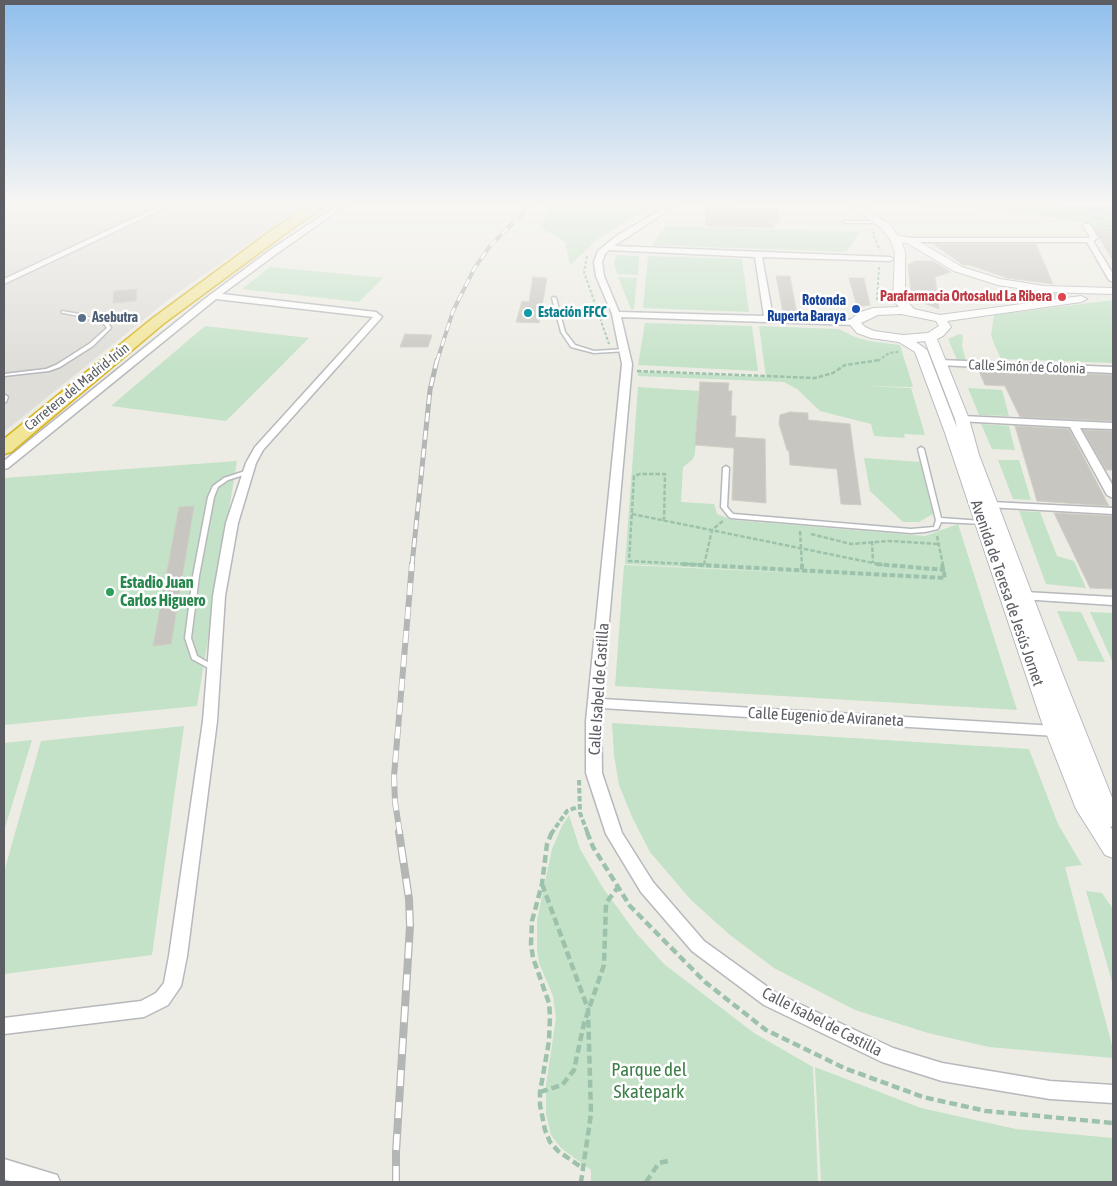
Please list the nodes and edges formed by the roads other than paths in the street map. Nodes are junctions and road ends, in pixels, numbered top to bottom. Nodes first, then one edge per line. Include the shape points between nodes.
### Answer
1 (50, 260) edge
2 (240, 260) edge
3 (262, 260) edge
4 (599, 260) edge
5 (759, 260) edge
6 (890, 260) edge
7 (900, 260) edge
8 (942, 260) edge
9 (1101, 260) edge
10 (1113, 280) edge
11 (4, 282) edge
12 (1113, 292) edge
13 (214, 296) junction
14 (554, 298) dead end
15 (884, 307) junction
16 (910, 311) junction
17 (64, 312) dead end
18 (616, 314) junction
19 (79, 315) dead end
20 (90, 318) dead end
21 (769, 319) junction
22 (940, 319) junction
23 (854, 322) junction
24 (930, 337) junction
25 (904, 345) junction
26 (621, 355) junction
27 (940, 364) junction
28 (1113, 370) edge
29 (4, 375) edge
30 (4, 395) edge
31 (4, 402) edge
32 (962, 419) junction
33 (1074, 425) junction
34 (1113, 426) edge
35 (4, 448) edge
36 (921, 449) dead end
37 (4, 466) edge
38 (726, 468) dead end
39 (248, 472) junction
40 (1113, 495) edge
41 (991, 505) junction
42 (1113, 511) edge
43 (939, 520) junction
44 (984, 523) junction
45 (1025, 596) junction
46 (1113, 601) edge
47 (214, 669) junction
48 (596, 703) junction
49 (1056, 731) junction
50 (1113, 819) edge
51 (1113, 849) edge
52 (4, 1026) edge
53 (1113, 1094) edge
54 (4, 1169) edge
55 (50, 1182) edge

1 - 11 street
2 - 35 highway, Carretera del Madrid-Irún via 158,321
3 - 13 street
4 - 18 street, Calle Isabel de Castilla via 598,267
5 - 21 street
6 - 15 street
7 - 16 street via 899,300
8 - 12 street via 980,277 1044,289
9 - 10 street
12 - 22 street via 1105,296
13 - 37 street
13 - 39 street via 378,317 259,449
14 - 26 lane via 569,342 584,350
15 - 16 street
15 - 23 street
16 - 22 street
17 - 19 lane
18 - 21 street
18 - 26 street, Calle Isabel de Castilla
20 - 29 lane via 106,323 109,328 91,345 47,370
21 - 23 street
22 - 24 street via 945,327
23 - 25 street via 862,330
24 - 25 street
24 - 27 street, Avenida de Teresa de Jesús Jornet
25 - 44 street, Avenida de Teresa de Jesús Jornet via 921,350
26 - 48 street, Calle Isabel de Castilla
27 - 28 street, Calle Simón de Colonia
27 - 32 street, Avenida de Teresa de Jesús Jornet
30 - 31 lane
32 - 33 street
32 - 41 street, Avenida de Teresa de Jesús Jornet
33 - 34 street
33 - 40 street
36 - 43 lane
38 - 43 lane via 724,507 730,516 911,531 936,528
39 - 47 street via 232,523 219,596
39 - 47 lane via 216,486 196,576 188,638 194,657
41 - 42 street
41 - 45 street, Avenida de Teresa de Jesús Jornet
43 - 44 lane
44 - 49 street, Avenida de Teresa de Jesús Jornet
45 - 46 street
45 - 50 street, Avenida de Teresa de Jesús Jornet via 1100,795
47 - 52 street via 210,721 172,986 162,999 144,1009
48 - 49 street, Calle Eugenio de Aviraneta
48 - 53 street, Calle Isabel de Castilla via 594,773 614,834 647,887 698,946 770,999 889,1056 942,1072 1050,1090
49 - 51 street, Avenida de Teresa de Jesús Jornet via 1087,809
54 - 55 street

